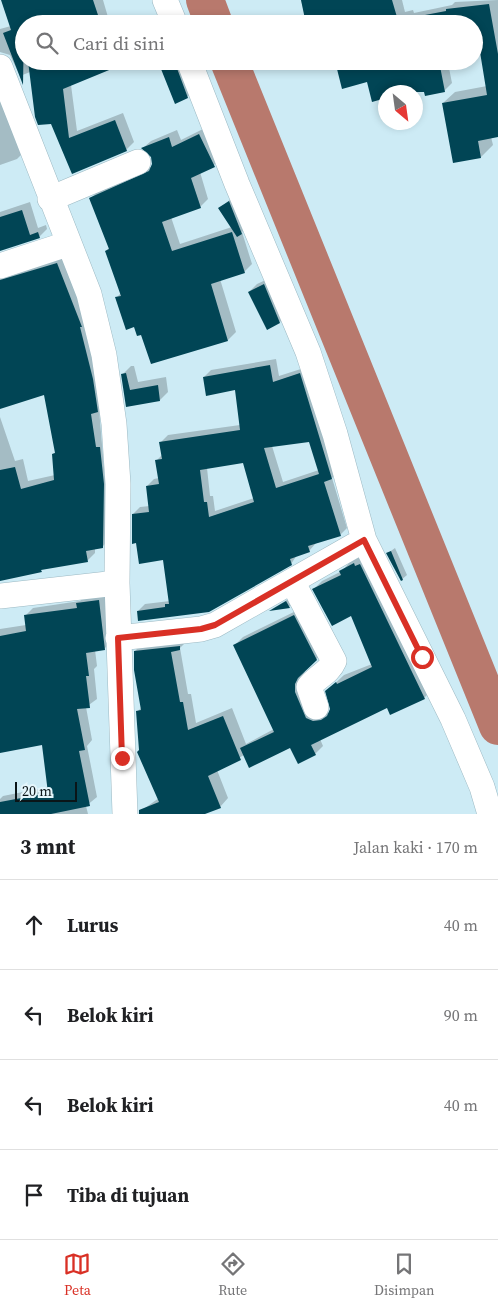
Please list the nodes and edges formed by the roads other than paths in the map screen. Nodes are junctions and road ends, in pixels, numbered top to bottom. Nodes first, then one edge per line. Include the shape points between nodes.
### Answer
1 (165, 0) edge
2 (171, 15) edge
3 (0, 66) edge
4 (192, 70) edge
5 (138, 162) dead end
6 (50, 199) junction
7 (68, 244) junction
8 (0, 266) edge
9 (364, 540) junction
10 (292, 581) junction
11 (116, 583) junction
12 (0, 596) edge
13 (118, 638) junction
14 (316, 707) dead end
15 (125, 814) edge
16 (490, 814) edge

1 - 2 street
3 - 6 street
4 - 9 street via 236,184 308,352
5 - 6 street
6 - 7 street
7 - 8 street
7 - 11 street via 89,294 104,355 113,414 118,484
9 - 10 street
9 - 16 street via 453,718
10 - 13 street via 208,627
10 - 14 street via 334,661 332,667 310,687
11 - 12 street
11 - 13 street
13 - 15 street

